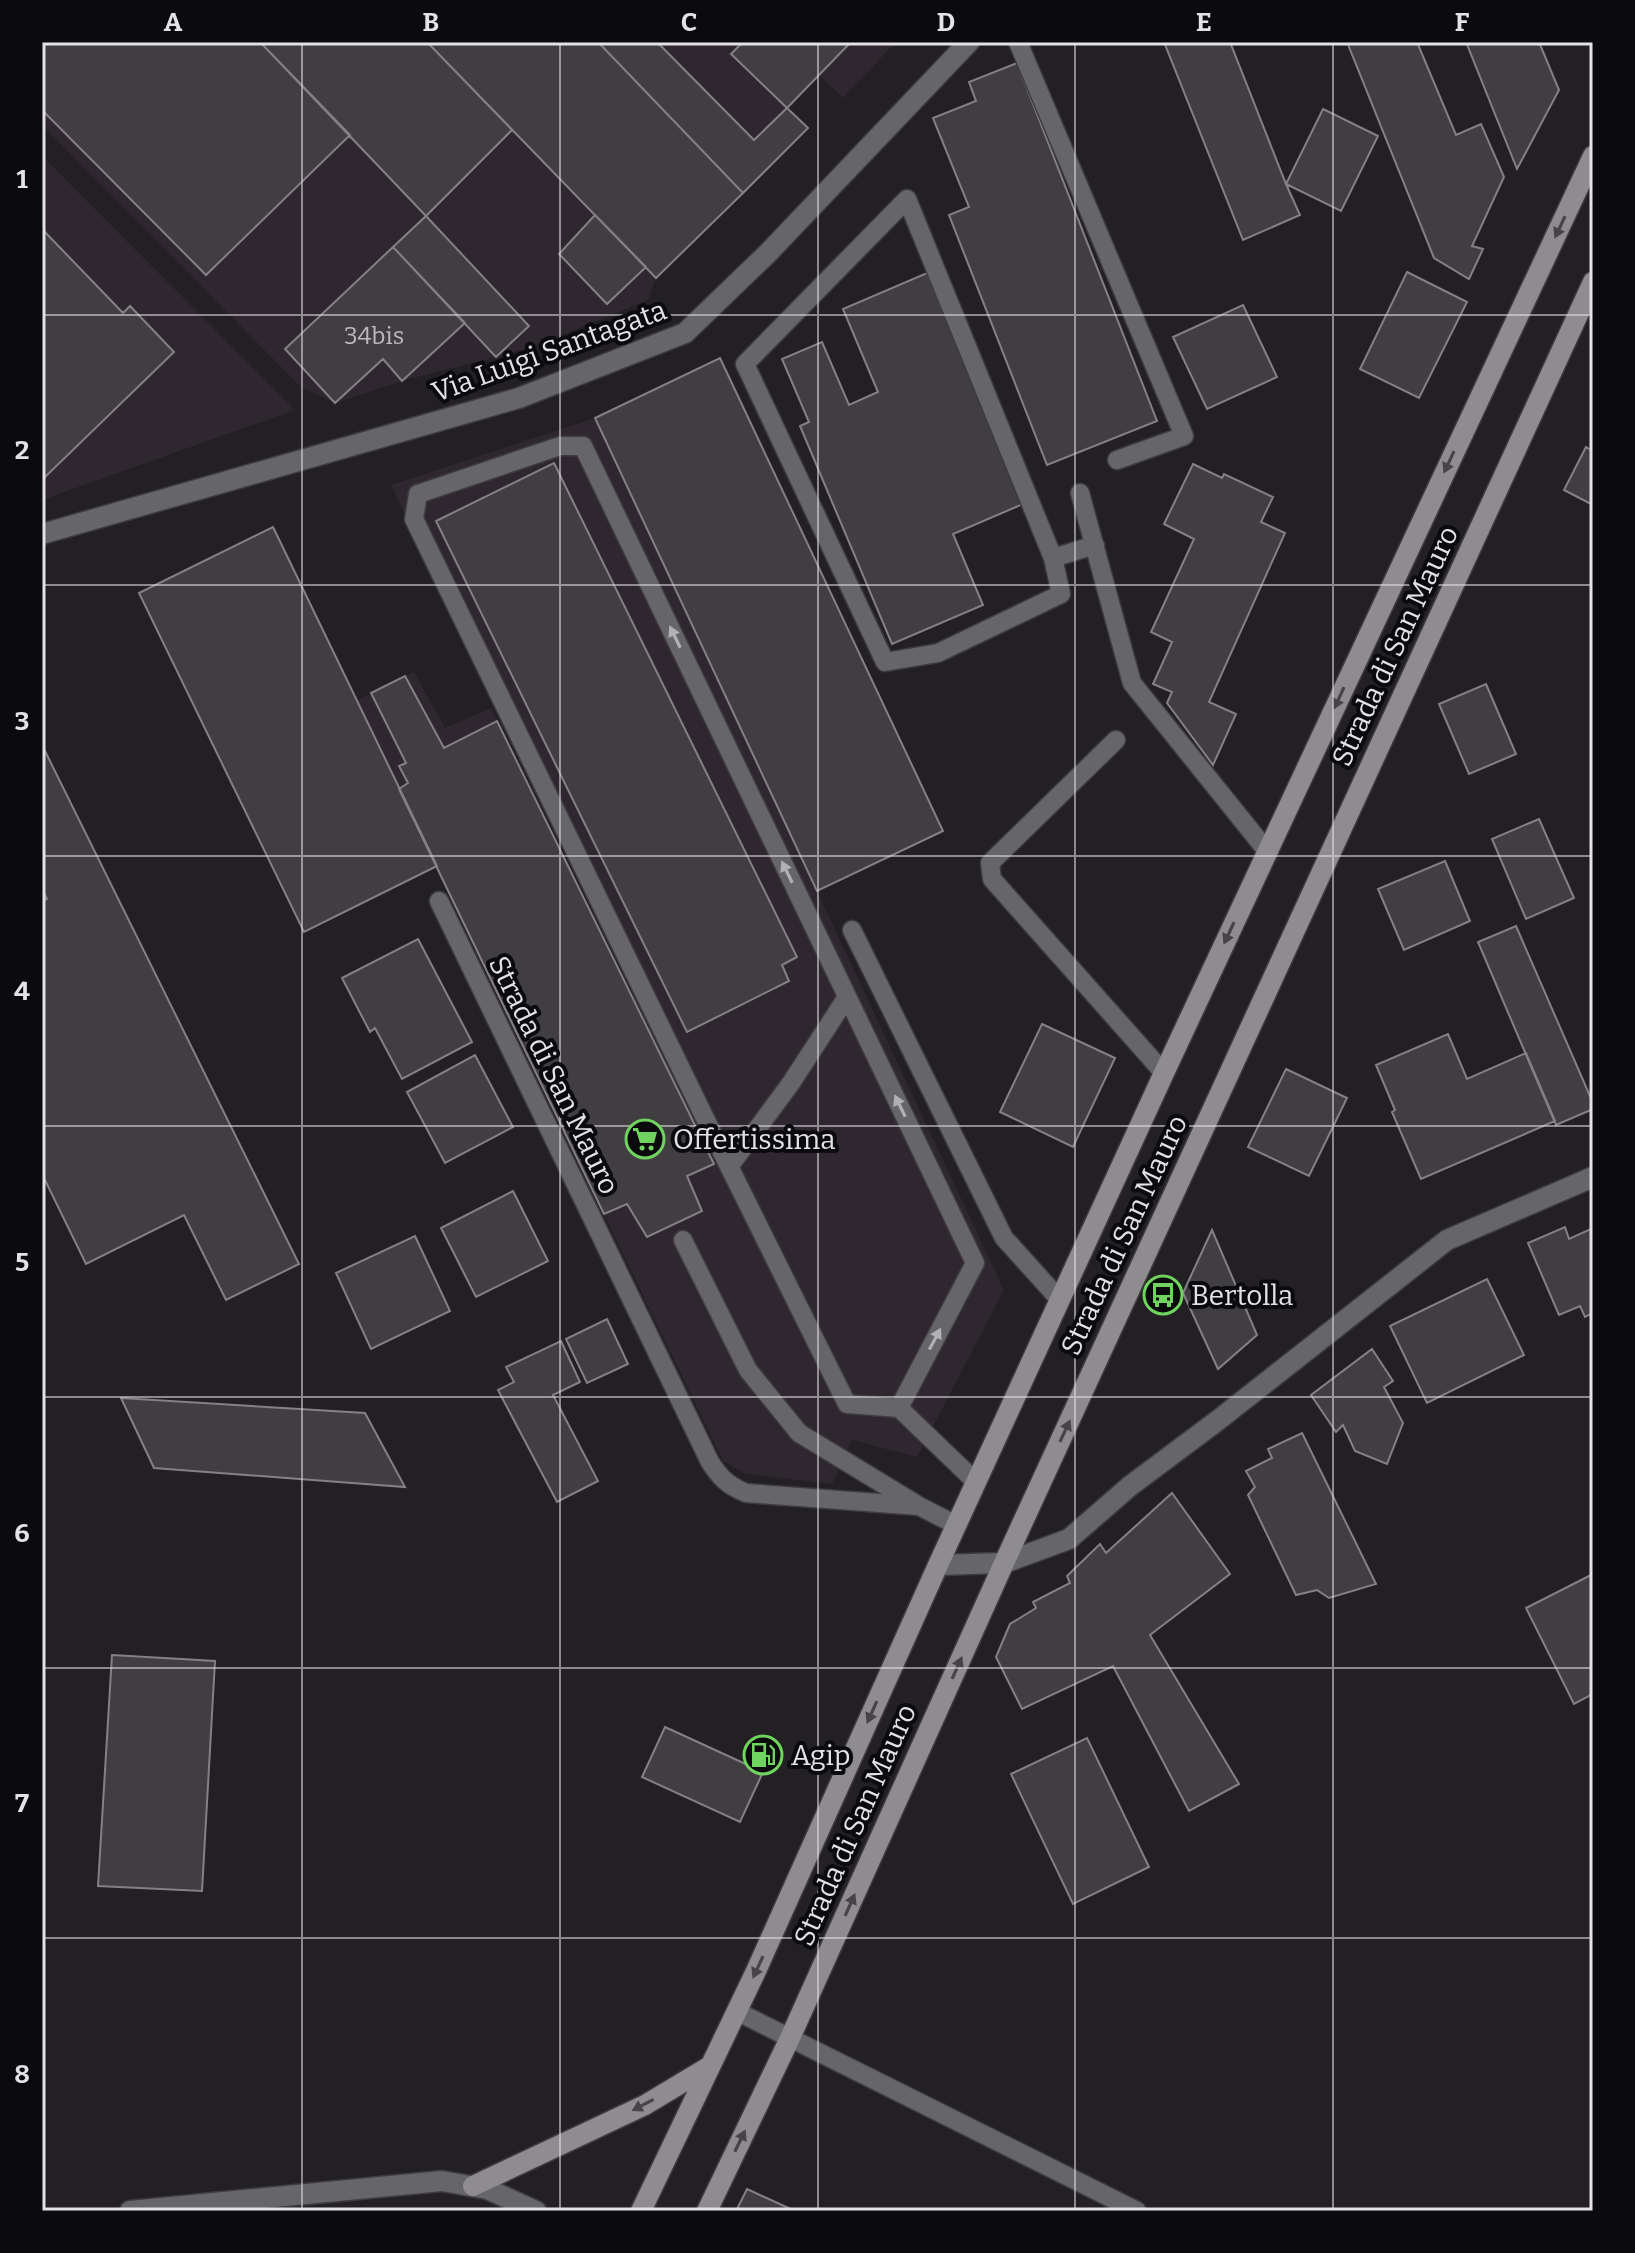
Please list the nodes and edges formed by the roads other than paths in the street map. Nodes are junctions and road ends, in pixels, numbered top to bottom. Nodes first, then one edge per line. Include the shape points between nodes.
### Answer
1 (969, 42) edge
2 (1018, 42) edge
3 (1593, 156) edge
4 (1593, 282) edge
5 (1117, 460) dead end
6 (1080, 493) dead end
7 (42, 534) edge
8 (1095, 545) junction
9 (1053, 558) junction
10 (1116, 740) dead end
11 (1267, 851) junction
12 (439, 901) dead end
13 (852, 930) dead end
14 (847, 997) junction
15 (1164, 1073) junction
16 (729, 1167) junction
17 (1593, 1177) edge
18 (683, 1240) dead end
19 (1060, 1300) junction
20 (899, 1408) junction
21 (976, 1482) junction
22 (919, 1506) junction
23 (956, 1525) junction
24 (1004, 1563) junction
25 (938, 1565) junction
26 (736, 2011) junction
27 (790, 2038) junction
28 (710, 2066) junction
29 (473, 2186) junction
30 (130, 2211) edge
31 (536, 2211) edge
32 (641, 2211) edge
33 (707, 2211) edge
34 (1137, 2211) edge

1 - 7 street, Via Luigi Santagata via 685,333 519,398
2 - 5 lane via 1184,436
3 -> 11 main road, Strada di San Mauro
24 -> 4 main road, Strada di San Mauro
6 - 8 lane
8 - 9 lane
8 - 11 lane via 1132,683
9 - 9 lane via 1047,543 907,199 745,364 885,662 938,653 1061,594
10 - 15 lane via 990,863 992,879
11 -> 15 main road, Strada di San Mauro
12 - 22 lane, Strada di San Mauro via 719,1476 746,1493
13 - 19 lane via 1004,1238
14 - 16 lane
14 -> 16 lane via 583,446 560,446 418,494 414,519
20 -> 14 lane via 975,1263
15 - 19 main road, Strada di San Mauro
16 - 20 lane via 847,1404
17 - 24 street via 1447,1240 1130,1486 1082,1530
18 - 22 lane via 748,1370 799,1433
19 - 21 main road, Strada di San Mauro
20 - 21 lane
21 - 23 main road, Strada di San Mauro
22 - 23 lane
23 - 25 main road, Strada di San Mauro
24 - 25 street
27 -> 24 main road, Strada di San Mauro
25 -> 26 main road, Strada di San Mauro
26 - 27 lane
26 - 28 main road, Strada di San Mauro
33 -> 27 main road, Strada di San Mauro
27 - 34 lane
28 -> 29 main road via 645,2105
28 - 32 main road, Strada di San Mauro
29 - 30 street via 442,2181
29 - 31 street

